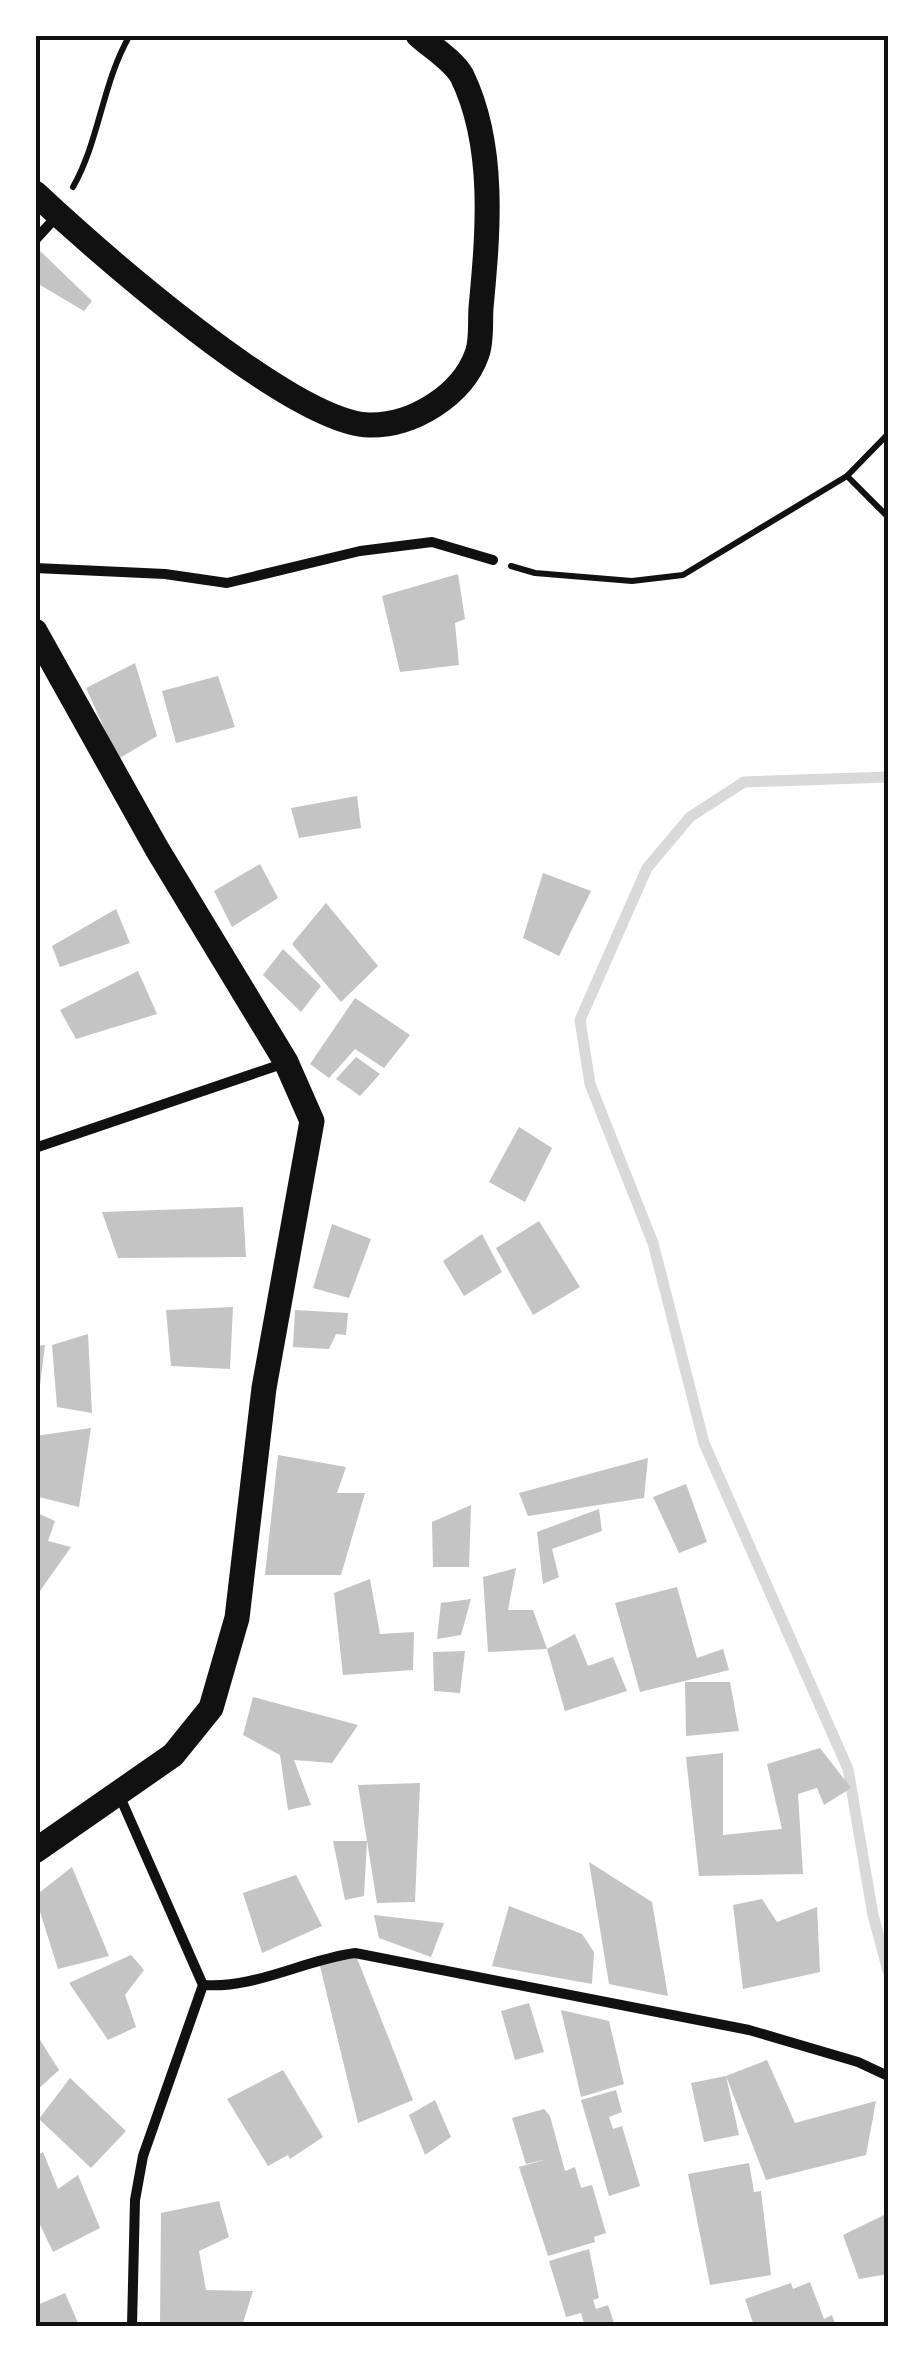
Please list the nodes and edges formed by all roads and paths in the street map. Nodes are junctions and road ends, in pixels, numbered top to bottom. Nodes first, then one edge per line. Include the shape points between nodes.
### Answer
1 (130, 35) edge
2 (418, 35) edge
3 (35, 193) edge
4 (58, 214) junction
5 (35, 240) edge
6 (888, 434) edge
7 (846, 476) junction
8 (888, 517) edge
9 (493, 560) joint
10 (35, 568) edge
11 (35, 631) edge
12 (286, 1062) junction
13 (35, 1148) edge
14 (120, 1796) junction
15 (35, 1852) edge
16 (203, 1985) junction
17 (888, 2076) edge
18 (132, 2326) edge

1 - 4 path via 103,95 89,158
2 - 4 main road via 459,71 479,116 486,190 477,354 430,409 400,423 365,425 318,409 222,351
3 - 4 main road
4 - 5 street
6 - 7 path
7 - 8 path
7 - 9 path via 683,576 535,573
9 - 10 street via 432,542 360,551 227,583
11 - 12 main road
12 - 13 street
12 - 14 main road via 312,1121 264,1388 237,1618 211,1708 174,1755
14 - 15 main road
14 - 16 street
16 - 17 street via 233,1987 318,1958 355,1953 750,2030
16 - 18 street via 142,2156

